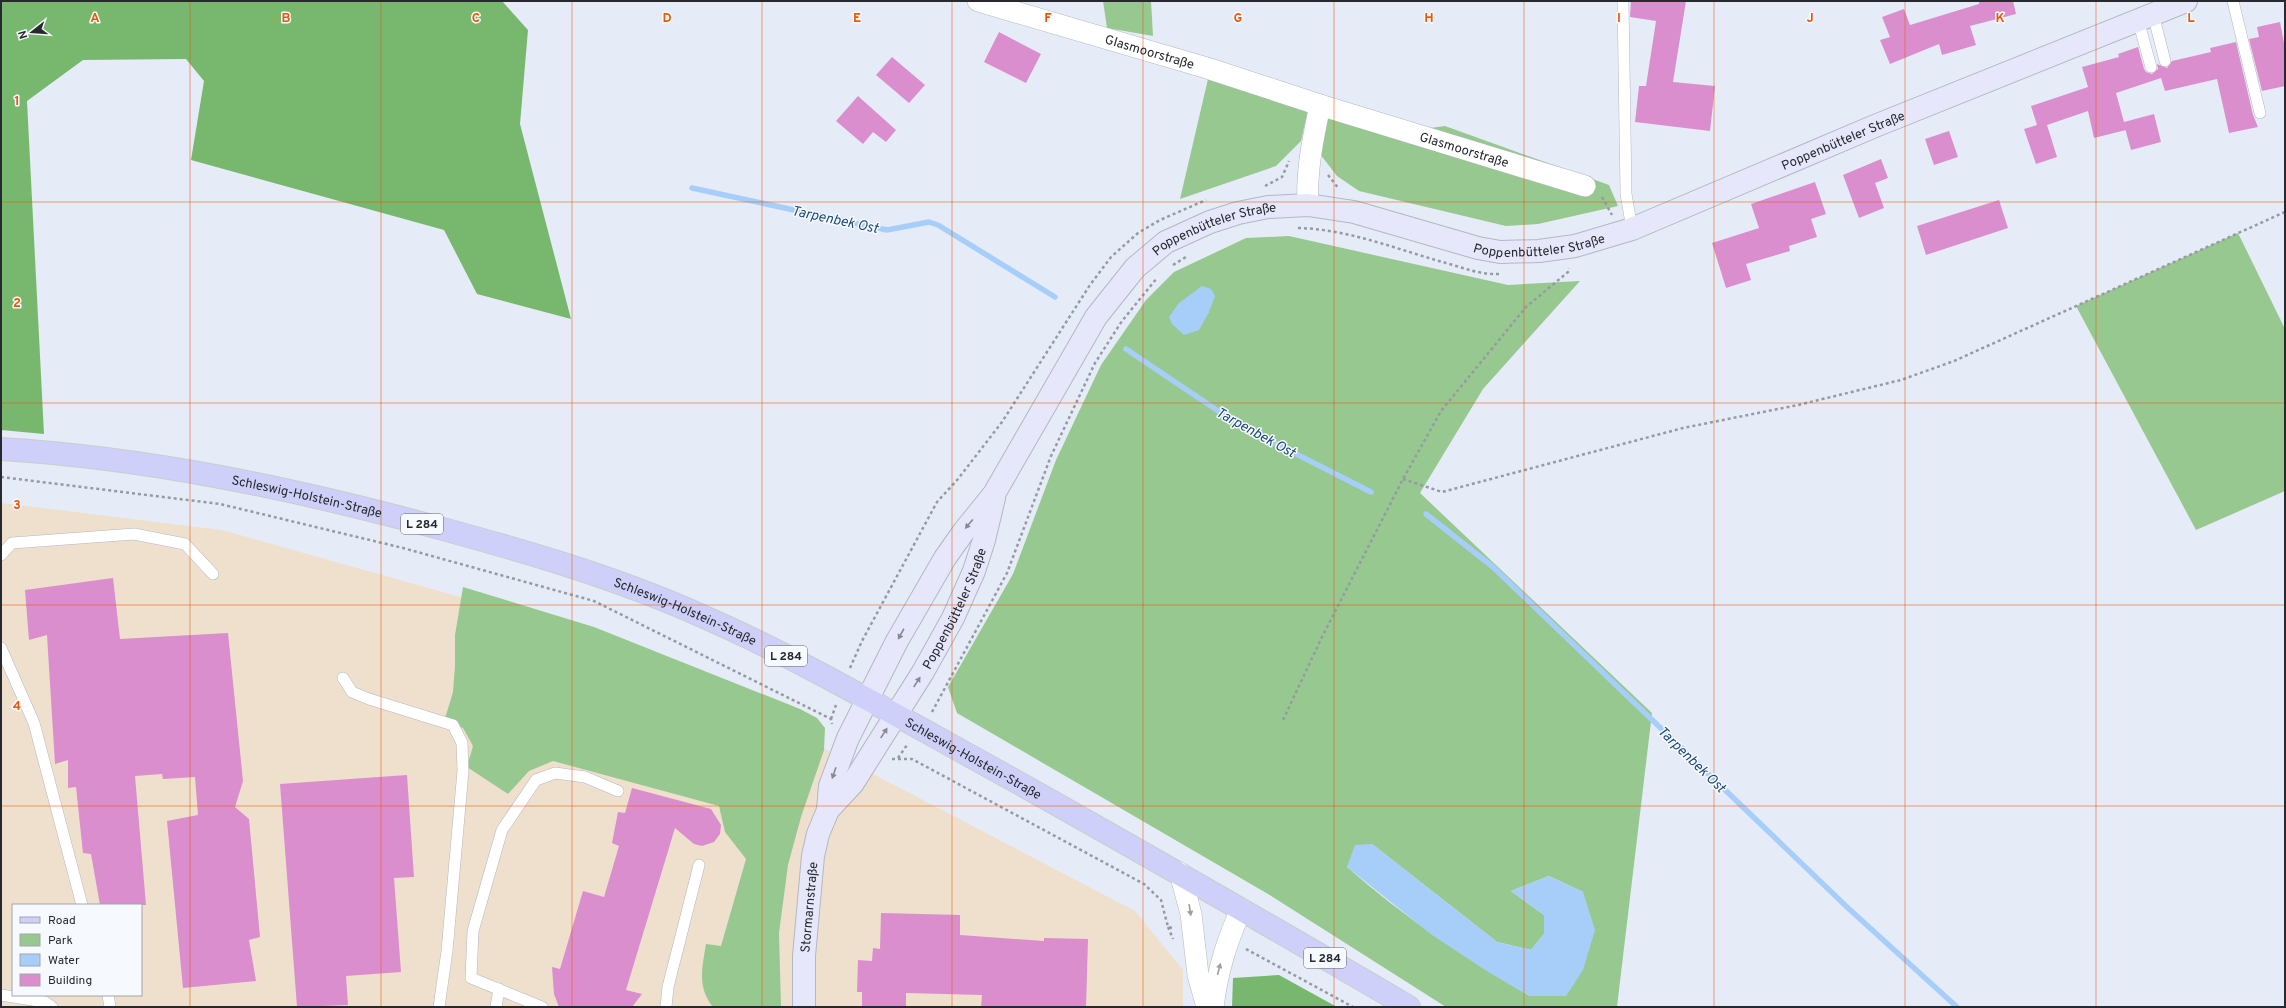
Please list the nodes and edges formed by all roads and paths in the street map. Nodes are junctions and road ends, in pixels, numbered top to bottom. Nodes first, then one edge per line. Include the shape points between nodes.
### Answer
1 (978, 1) edge
2 (1623, 1) edge
3 (2186, 1) edge
4 (2233, 1) edge
5 (2146, 17) junction
6 (2166, 61) dead end
7 (2151, 67) dead end
8 (1320, 106) junction
9 (2260, 113) dead end
10 (1585, 186) dead end
11 (1308, 205) junction
12 (2285, 212) edge
13 (1632, 229) junction
14 (1575, 246) junction
15 (1190, 254) dead end
16 (1170, 266) dead end
17 (1159, 276) dead end
18 (1, 449) edge
19 (1, 476) edge
20 (1403, 479) junction
21 (994, 494) junction
22 (1, 555) edge
23 (213, 574) dead end
24 (1, 648) edge
25 (343, 678) dead end
26 (869, 700) junction
27 (896, 715) junction
28 (1283, 720) dead end
29 (920, 728) junction
30 (848, 738) junction
31 (872, 752) junction
32 (898, 758) junction
33 (618, 790) dead end
34 (828, 810) junction
35 (699, 865) dead end
36 (1180, 873) junction
37 (82, 904) edge
38 (1241, 909) junction
39 (1193, 931) junction
40 (1227, 941) junction
41 (499, 988) junction
42 (1, 995) edge
43 (108, 996) edge
44 (52, 1007) edge
45 (110, 1007) edge
46 (439, 1007) edge
47 (496, 1007) edge
48 (542, 1007) edge
49 (666, 1007) edge
50 (804, 1007) edge
51 (1207, 1007) edge
52 (1213, 1007) edge
53 (1353, 1007) edge
54 (1409, 1007) edge

1 - 8 street, Glasmoorstraße via 1207,68
2 - 13 lane via 1626,194
3 - 5 main road, Poppenbütteler Straße
4 - 9 lane
5 - 6 lane
5 - 7 lane
5 - 13 main road, Poppenbütteler Straße via 1875,126
8 - 10 street, Glasmoorstraße
8 - 11 street via 1309,160
11 - 14 main road, Poppenbütteler Straße via 1354,212 1500,252 1538,251
11 - 21 main road, Poppenbütteler Straße via 1268,207 1210,222 1166,242 1149,255 1135,268 1096,317
12 - 20 path via 1954,361 1901,380 1798,405 1683,428 1442,492
13 - 14 main road, Poppenbütteler Straße
14 - 20 path via 1568,272 1526,307 1441,411
15 - 16 path
17 - 29 path via 1122,321 1096,363 1051,456 1007,573 937,705
18 - 26 main road, Schleswig-Holstein-Straße / L 284 via 141,463 231,478 378,512 542,556 610,579 702,616
19 - 30 path via 220,504 402,548 594,601 831,719 834,732
20 - 28 path via 1322,637
21 -> 26 main road, Poppenbütteler Straße via 945,558 897,641
27 -> 21 main road, Poppenbütteler Straße via 923,672 974,571
22 - 23 lane via 12,543 134,534 185,544
24 - 37 lane via 34,723
25 - 46 lane via 352,692 453,725 462,743 463,770 447,951
26 - 27 main road, Schleswig-Holstein-Straße / L 284
26 - 30 main road, Stormarnstraße
27 - 29 main road, Schleswig-Holstein-Straße / L 284
31 -> 27 main road, Stormarnstraße
29 - 32 path
29 - 36 main road, Schleswig-Holstein-Straße / L 284
30 -> 34 main road, Stormarnstraße via 830,786
31 - 32 path via 888,760
31 - 34 main road, Stormarnstraße via 853,783
32 - 39 path via 912,759 1144,884 1161,900 1168,927
33 - 41 lane via 585,777 555,772 536,780 502,830 473,932 471,978
34 - 50 main road, Stormarnstraße via 818,834 809,883 804,956
35 - 49 lane via 668,987
36 - 38 main road, Schleswig-Holstein-Straße / L 284
36 -> 39 street via 1187,895
38 - 40 street
38 - 54 main road, Schleswig-Holstein-Straße / L 284
39 - 51 street via 1198,975
52 -> 40 street via 1218,970
40 - 53 path via 1265,958
41 - 47 lane
41 - 48 lane
42 - 44 lane via 45,1002
43 - 45 lane

